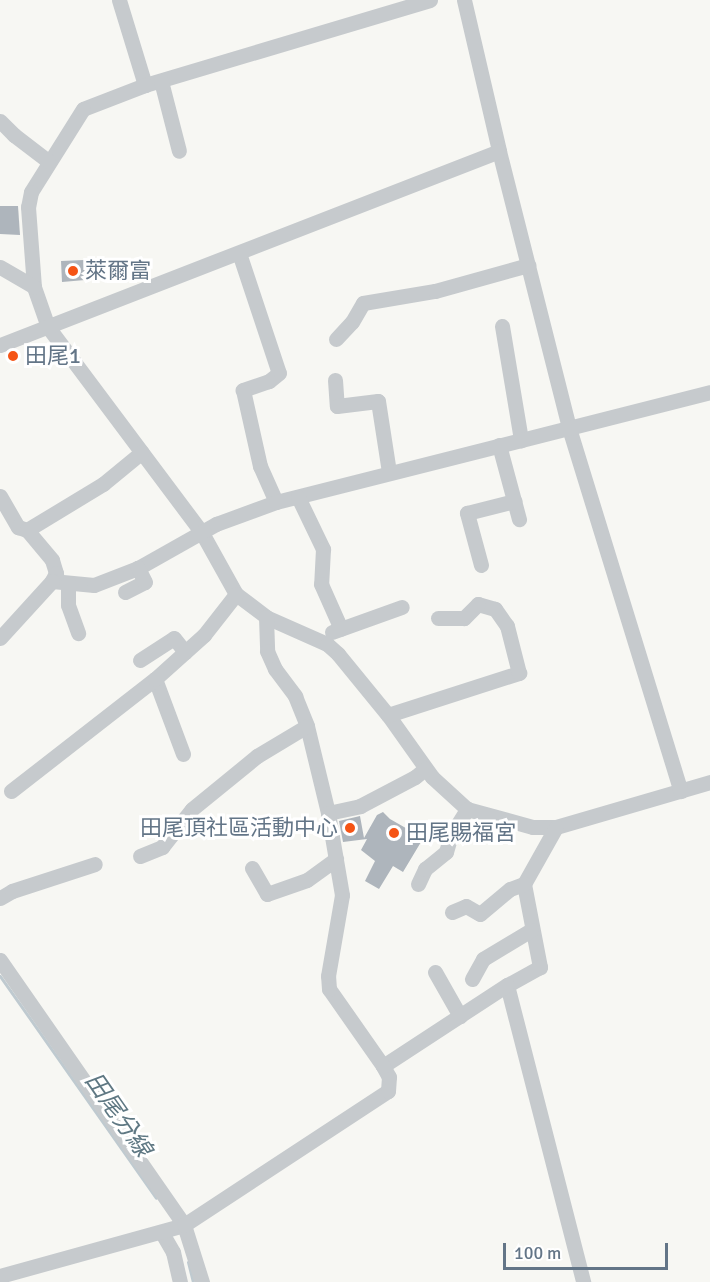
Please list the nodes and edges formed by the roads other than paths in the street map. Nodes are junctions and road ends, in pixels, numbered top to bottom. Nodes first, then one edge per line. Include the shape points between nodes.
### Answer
1 (119, 0) edge
2 (430, 0) edge
3 (464, 0) edge
4 (161, 81) junction
5 (145, 85) junction
6 (0, 121) edge
7 (7, 136) edge
8 (179, 151) dead end
9 (499, 151) junction
10 (48, 161) junction
11 (239, 253) junction
12 (528, 265) junction
13 (0, 267) edge
14 (34, 287) junction
15 (502, 326) dead end
16 (48, 327) junction
17 (336, 339) dead end
18 (0, 345) edge
19 (335, 380) dead end
20 (710, 392) edge
21 (569, 428) junction
22 (521, 440) junction
23 (499, 446) junction
24 (142, 452) junction
25 (389, 472) junction
26 (0, 496) edge
27 (298, 497) junction
28 (514, 501) junction
29 (276, 502) junction
30 (519, 519) dead end
31 (27, 530) junction
32 (202, 533) junction
33 (481, 565) dead end
34 (138, 568) junction
35 (60, 582) junction
36 (125, 592) dead end
37 (236, 594) junction
38 (402, 607) dead end
39 (266, 617) junction
40 (438, 618) dead end
41 (341, 629) junction
42 (78, 633) dead end
43 (0, 638) edge
44 (315, 638) junction
45 (185, 651) junction
46 (140, 660) dead end
47 (155, 678) junction
48 (388, 715) junction
49 (307, 726) junction
50 (183, 754) dead end
51 (428, 777) junction
52 (710, 782) edge
53 (11, 791) dead end
54 (681, 791) junction
55 (467, 809) junction
56 (328, 813) junction
57 (556, 827) junction
58 (140, 856) dead end
59 (336, 859) junction
60 (95, 864) dead end
61 (252, 868) dead end
62 (418, 884) dead end
63 (524, 884) junction
64 (0, 898) edge
65 (452, 912) dead end
66 (531, 930) junction
67 (0, 960) edge
68 (435, 972) dead end
69 (472, 979) dead end
70 (507, 985) junction
71 (460, 1016) junction
72 (383, 1066) junction
73 (184, 1225) junction
74 (162, 1233) junction
75 (0, 1276) edge
76 (180, 1282) edge
77 (202, 1282) edge
78 (583, 1282) edge

1 - 5 street
2 - 4 street
3 - 9 street
4 - 5 street
4 - 8 street
5 - 10 street via 83,109
6 - 7 street
7 - 10 street
9 - 11 street
9 - 12 street
10 - 14 street via 31,192 28,207
11 - 16 street
11 - 29 street via 279,374 243,390 260,466
12 - 17 street via 435,291 363,303
12 - 21 street
13 - 14 street
14 - 16 street
15 - 22 street
16 - 18 street
16 - 24 street
19 - 25 street via 337,406 378,401
20 - 21 street
21 - 22 street
21 - 54 street
22 - 23 street
23 - 25 street
23 - 28 street
24 - 31 street via 103,484
24 - 32 street
25 - 27 street
26 - 31 street via 18,527
27 - 29 street
27 - 41 street via 323,549 321,584
28 - 30 street
28 - 33 street via 467,513
29 - 32 street
31 - 35 street via 52,560
32 - 34 street
32 - 37 street
34 - 35 street via 94,585
34 - 36 street via 145,582
35 - 42 street
35 - 43 street
37 - 39 street
37 - 45 street
38 - 41 street
39 - 44 street
39 - 49 street via 267,651 295,696
40 - 48 street via 464,618 478,604 495,609 507,626 519,673
41 - 44 street
44 - 48 street via 338,654
45 - 46 street via 174,638
45 - 47 street
47 - 50 street
47 - 53 street
48 - 51 street
49 - 56 street
49 - 58 street via 256,756 192,809 162,847
51 - 55 street
51 - 56 street via 415,777 360,807
52 - 54 street
54 - 57 street
55 - 57 street via 532,827
55 - 62 street via 446,852 426,869
56 - 59 street
57 - 63 street
59 - 61 street via 307,880 267,894
59 - 72 street via 342,895 329,989
60 - 64 street
63 - 65 street via 510,889 480,914 466,906
63 - 66 street
66 - 69 street via 483,959
66 - 70 street via 540,967
67 - 73 street
68 - 71 street
70 - 71 street
70 - 78 street
71 - 72 street
72 - 73 street via 389,1077 387,1091
73 - 74 street
73 - 77 street
74 - 75 street
74 - 76 street via 173,1252

